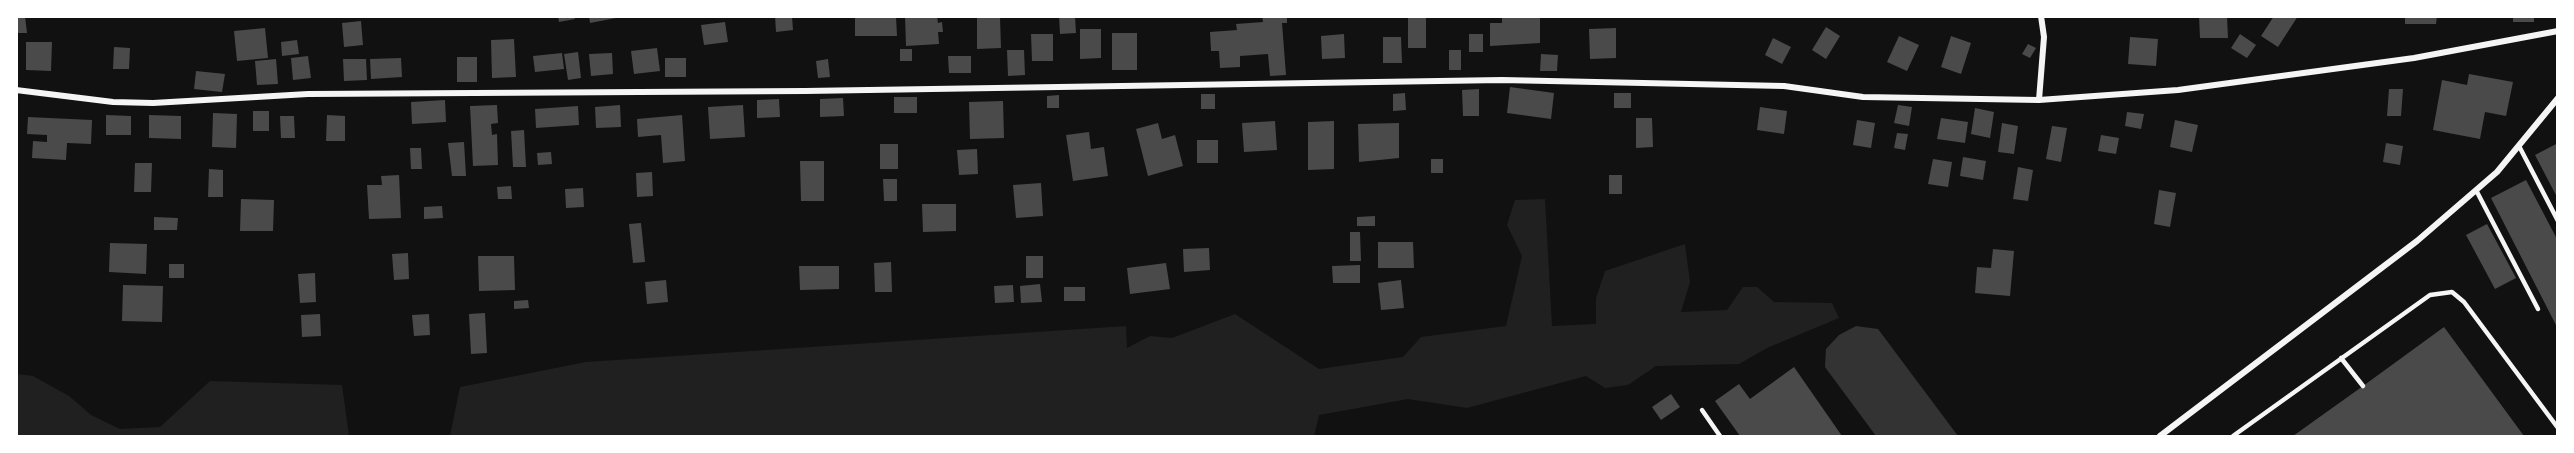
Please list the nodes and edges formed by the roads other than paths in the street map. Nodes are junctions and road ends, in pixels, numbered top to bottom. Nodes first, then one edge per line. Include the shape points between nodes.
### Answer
1 (2041, 16) edge
2 (2558, 31) edge
3 (16, 90) edge
4 (2558, 98) edge
5 (2039, 100) junction
6 (2519, 146) junction
7 (2476, 190) junction
8 (2558, 221) edge
9 (2538, 309) dead end
10 (2342, 358) junction
11 (2363, 386) dead end
12 (1701, 410) dead end
13 (2558, 428) edge
14 (1720, 436) edge
15 (2160, 436) edge
16 (2234, 436) edge

1 - 5 street via 2044,37
2 - 5 street via 2414,58 2178,90
3 - 5 street via 153,103 308,94 1502,80 1784,86 1863,97
4 - 6 street
6 - 7 street
6 - 8 lane
7 - 9 lane
7 - 15 street via 2418,241
10 - 11 lane
10 - 13 lane via 2430,295 2452,292 2464,302
10 - 16 lane
12 - 14 lane

